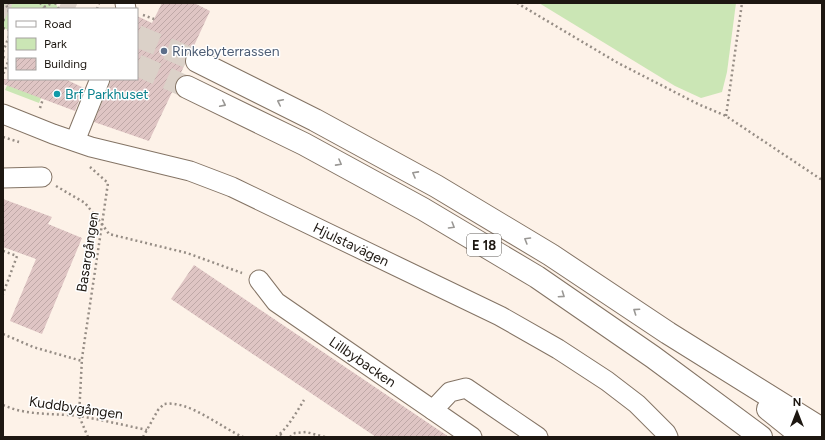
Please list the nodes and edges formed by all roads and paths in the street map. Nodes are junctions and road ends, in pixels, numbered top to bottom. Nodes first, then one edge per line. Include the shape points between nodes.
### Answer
1 (40, 3) edge
2 (52, 3) edge
3 (517, 3) edge
4 (742, 3) edge
5 (44, 8) edge
6 (138, 14) edge
7 (154, 19) dead end
8 (3, 22) edge
9 (4, 28) edge
10 (8, 39) edge
11 (3, 52) edge
12 (197, 61) tunnel mouth
13 (8, 62) edge
14 (3, 75) edge
15 (100, 80) edge
16 (188, 87) tunnel mouth
17 (43, 99) dead end
18 (40, 108) dead end
19 (3, 114) edge
20 (726, 116) junction
21 (3, 137) edge
22 (76, 141) junction
23 (22, 143) dead end
24 (84, 165) dead end
25 (42, 177) joint
26 (3, 178) edge
27 (822, 180) edge
28 (102, 224) junction
29 (3, 251) edge
30 (259, 280) joint
31 (3, 294) edge
32 (668, 333) junction
33 (3, 334) edge
34 (82, 361) junction
35 (304, 400) dead end
36 (3, 405) edge
37 (433, 410) junction
38 (79, 416) junction
39 (822, 429) edge
40 (147, 430) junction
41 (280, 434) junction
42 (88, 437) edge
43 (143, 437) edge
44 (243, 437) edge
45 (276, 437) edge
46 (284, 437) edge
47 (290, 437) edge
48 (324, 437) edge
49 (472, 437) edge
50 (538, 437) edge
51 (668, 437) edge
52 (760, 437) edge
53 (803, 437) edge

1 - 5 path
2 - 5 path
3 - 20 path via 618,63
4 - 20 path
6 - 7 path
8 - 9 path
10 - 11 path
32 -> 12 highway, E 18 via 551,255 436,186 315,120
13 - 14 path
15 - 22 street
16 -> 52 highway, E 18 via 318,151 423,209 537,277 653,357
17 - 18 path
19 - 22 street, Hjulstavägen
20 - 27 path
21 - 23 path
22 - 51 street, Hjulstavägen via 190,171 232,187 500,316 607,381 637,404
24 - 28 path, Basargången via 92,168 108,183
25 - 26 street
25 - 28 path via 85,203
28 - 30 path via 109,234 188,253
28 - 34 path, Basargången
29 - 31 path via 17,256
30 - 37 street, Lillbybacken via 276,302
32 - 39 highway
32 - 53 highway, E 18
33 - 34 path via 33,347
34 - 38 path, Basargången
35 - 41 path
36 - 38 path, Kuddbygången via 34,413
37 - 49 street, Lillbybacken
37 - 50 street via 450,392 466,388
38 - 40 path, Kuddbygången
38 - 42 path, Basargången
40 - 43 path
40 - 44 path via 158,410 164,404 170,403 199,412
41 - 45 path
41 - 46 path
47 - 48 path via 295,433 306,432

